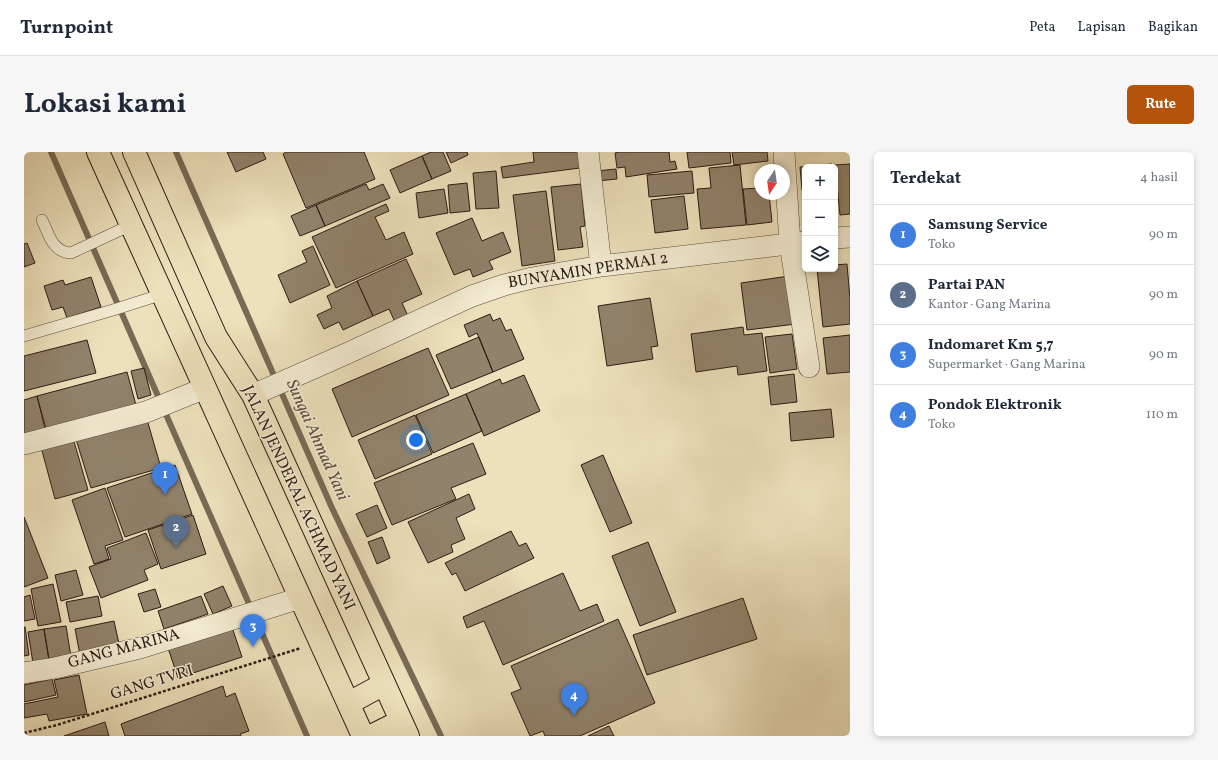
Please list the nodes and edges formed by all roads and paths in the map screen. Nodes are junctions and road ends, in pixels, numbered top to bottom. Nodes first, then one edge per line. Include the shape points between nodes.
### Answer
1 (98, 152) edge
2 (134, 152) edge
3 (588, 152) edge
4 (784, 152) edge
5 (42, 220) dead end
6 (131, 225) junction
7 (850, 236) edge
8 (838, 238) edge
9 (798, 242) edge
10 (601, 266) junction
11 (154, 297) junction
12 (24, 336) edge
13 (809, 367) dead end
14 (205, 388) junction
15 (261, 392) junction
16 (24, 444) edge
17 (300, 598) junction
18 (286, 652) dead end
19 (24, 673) edge
20 (384, 684) junction
21 (349, 703) junction
22 (405, 728) edge
23 (24, 733) edge
24 (363, 736) edge
25 (371, 736) edge

1 - 6 highway
2 - 15 highway, JALAN JENDERAL ACHMAD YANI via 216,337
3 - 10 street
4 - 9 street
5 - 6 lane via 55,247 71,252
6 - 11 highway
7 - 8 street
9 - 10 street, BUNYAMIN PERMAI 2
9 - 13 street
10 - 15 street, BUNYAMIN PERMAI 2 via 504,284 472,296
11 - 12 lane
11 - 14 highway
14 - 16 street via 146,412
14 - 17 highway
15 - 20 highway, JALAN JENDERAL ACHMAD YANI
17 - 19 street, GANG MARINA via 140,648
17 - 21 highway
18 - 23 path, GANG TVRI via 57,725
20 - 21 highway
20 - 22 highway, JALAN JENDERAL ACHMAD YANI
21 - 24 highway
22 - 25 highway

